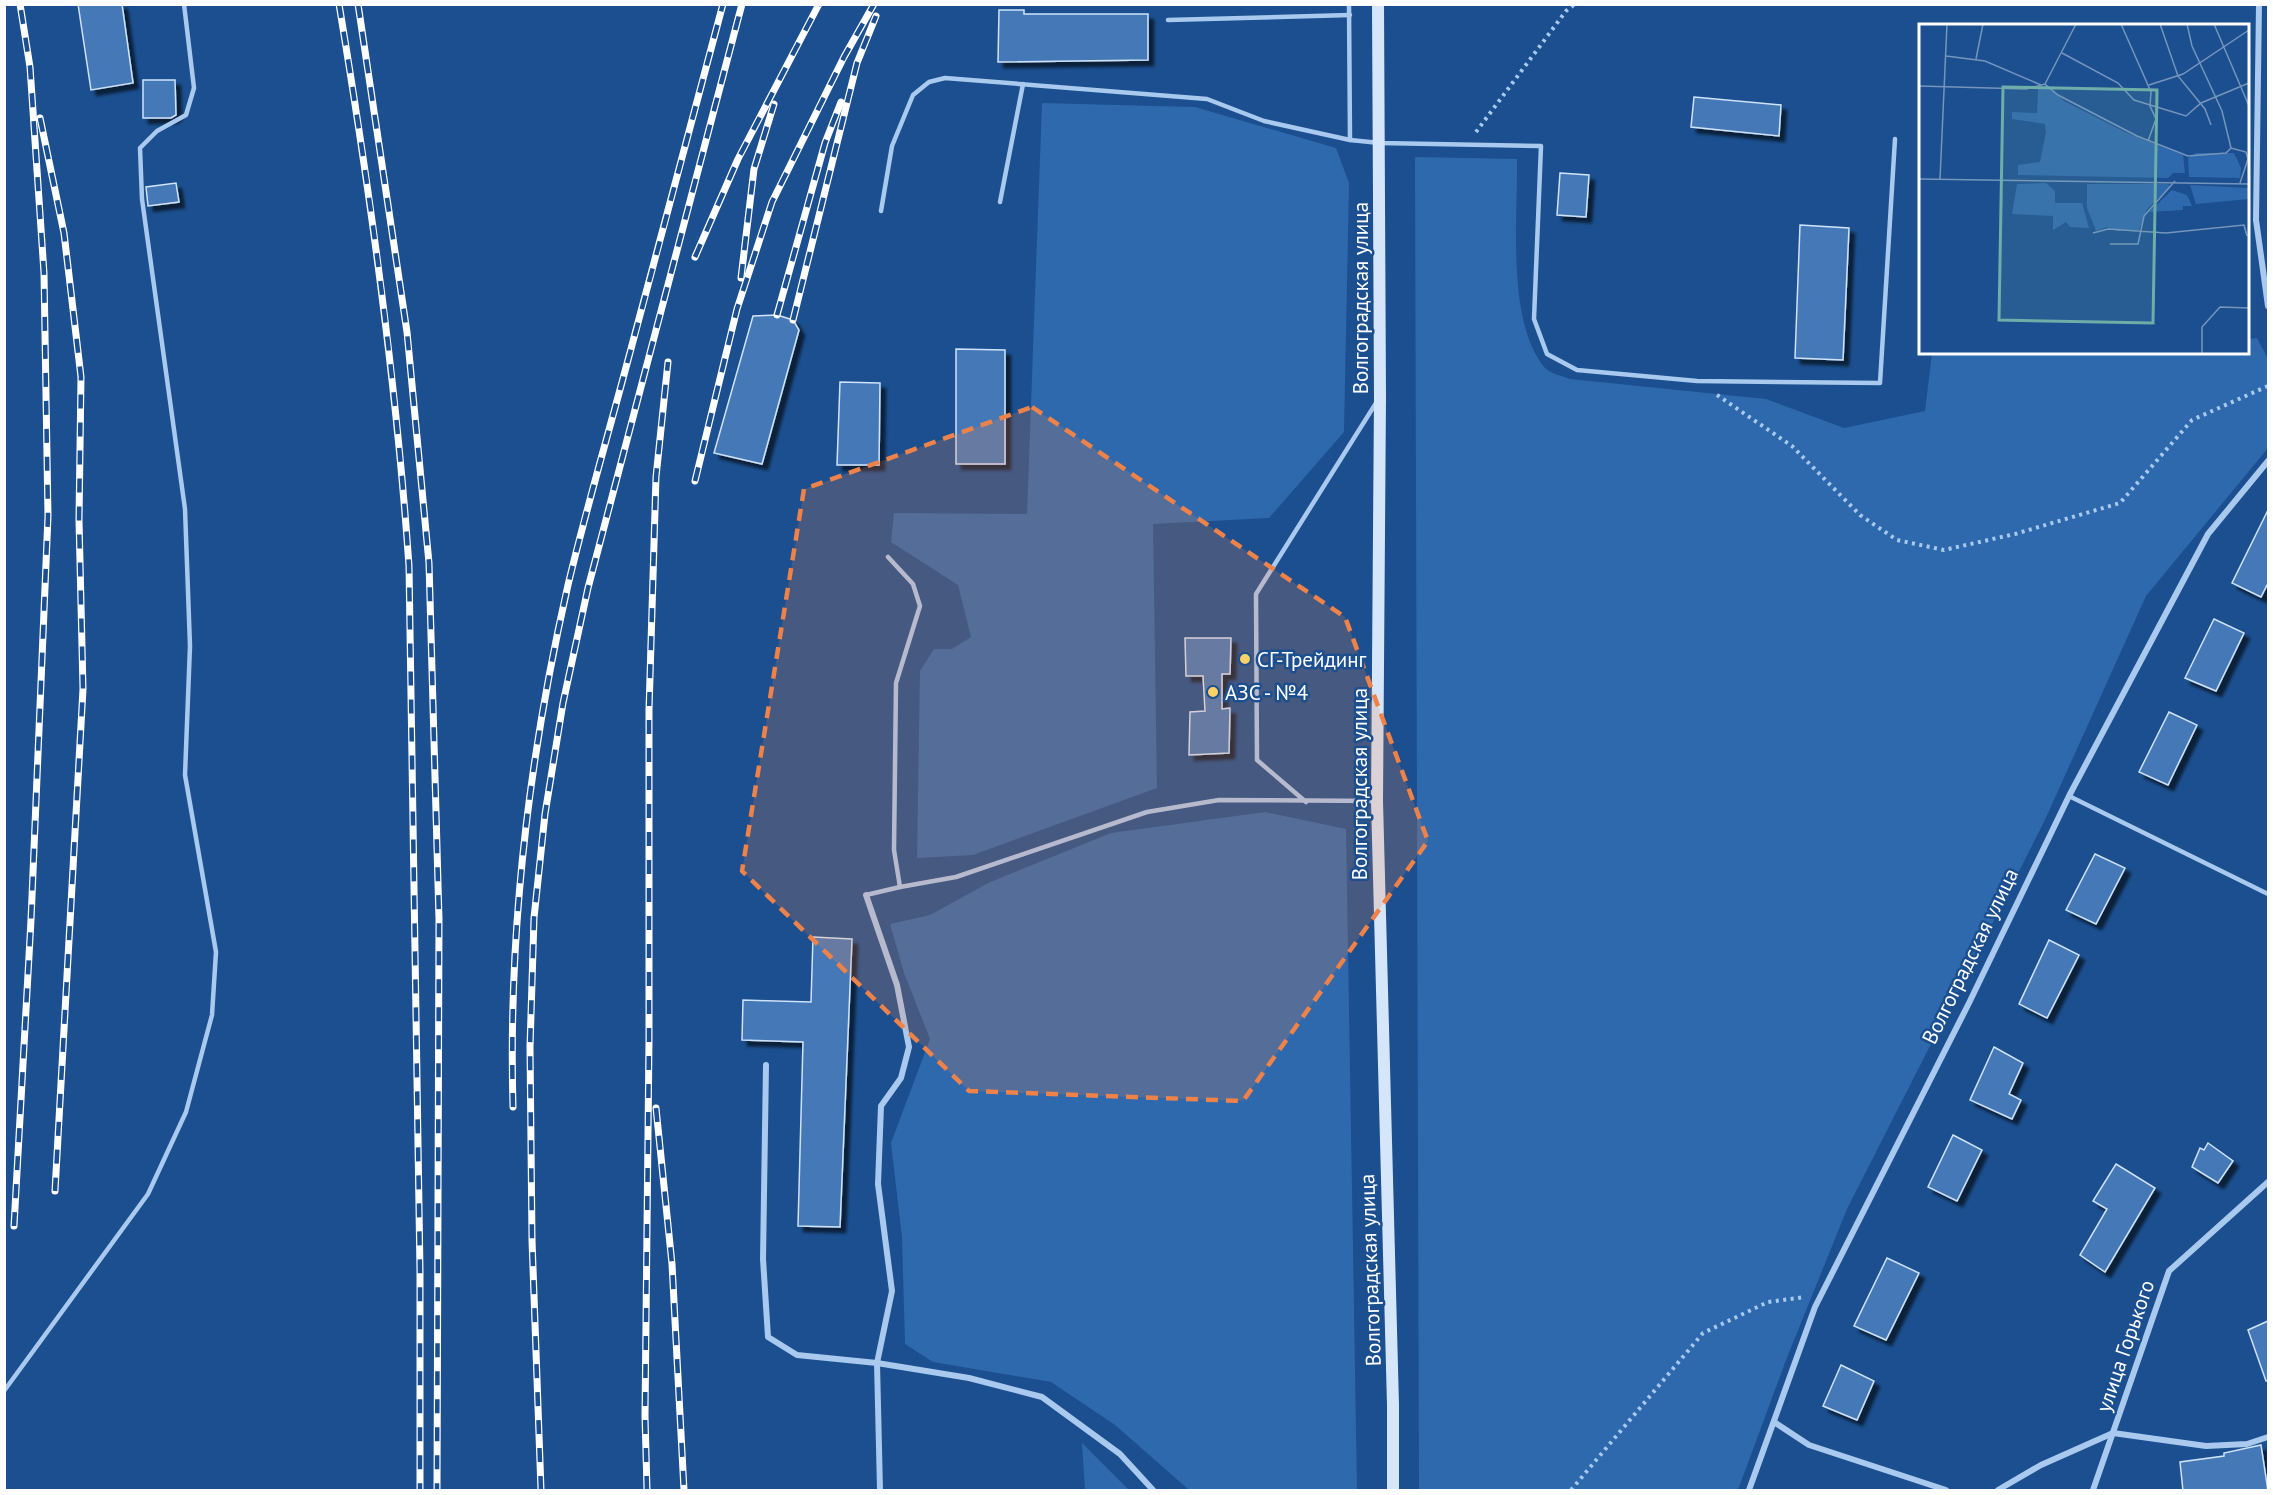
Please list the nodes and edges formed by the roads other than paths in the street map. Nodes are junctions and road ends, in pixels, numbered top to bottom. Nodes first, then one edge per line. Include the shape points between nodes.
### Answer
1 (184, 4) edge
2 (1350, 4) edge
3 (1378, 4) edge
4 (2259, 4) edge
5 (1350, 15) junction
6 (1168, 20) dead end
7 (1023, 84) junction
8 (1895, 139) dead end
9 (1350, 140) junction
10 (1380, 143) junction
11 (1000, 202) dead end
12 (881, 211) dead end
13 (2268, 306) edge
14 (1380, 397) junction
15 (2268, 461) edge
16 (888, 557) dead end
17 (2069, 795) junction
18 (1306, 801) junction
19 (1377, 801) junction
20 (900, 887) junction
21 (2268, 894) edge
22 (866, 895) joint
23 (766, 1065) dead end
24 (2268, 1182) edge
25 (877, 1363) junction
26 (4, 1391) edge
27 (1774, 1422) junction
28 (2113, 1433) junction
29 (2268, 1437) edge
30 (880, 1491) edge
31 (1153, 1491) edge
32 (1393, 1491) edge
33 (1749, 1491) edge
34 (1946, 1491) edge
35 (1998, 1491) edge
36 (2093, 1491) edge

1 - 26 lane via 194,88 186,115 157,131 141,148 141,189 185,509 190,646 185,775 216,952 212,1015 186,1112 148,1194
2 - 5 lane
3 - 10 main road, Волгоградская улица
4 - 13 street via 2256,220
5 - 6 lane
5 - 9 lane
7 - 9 lane via 1207,99 1264,121
7 - 11 lane
7 - 12 lane via 945,78 928,82 913,94 892,146
8 - 10 lane via 1880,383 1696,381 1577,370 1547,354 1534,319 1540,146
9 - 10 lane
10 - 14 main road, Волгоградская улица
14 - 18 lane via 1256,594 1257,760
14 - 19 main road, Волгоградская улица
15 - 17 street, Волгоградская улица via 2208,534
16 - 20 lane via 913,584 920,606 896,683 894,850
17 - 21 lane
17 - 27 street, Волгоградская улица via 1821,1295
18 - 19 lane
18 - 20 lane via 1219,800 1147,812 956,878
19 - 32 main road, Волгоградская улица
20 - 22 lane
22 - 25 street via 897,984 909,1047 901,1078 881,1106 878,1184 892,1291
23 - 25 street via 763,1259 768,1337 797,1355
24 - 28 street, улица Горького via 2169,1271
25 - 30 street
25 - 31 street via 969,1378 1042,1397 1120,1454
27 - 33 street, Волгоградская улица
27 - 34 street via 1809,1445
28 - 29 street via 2205,1446 2247,1444
28 - 35 street via 2042,1465
28 - 36 street, улица Горького

